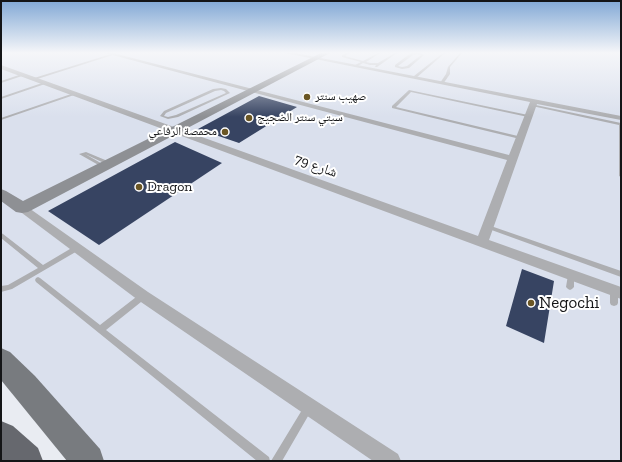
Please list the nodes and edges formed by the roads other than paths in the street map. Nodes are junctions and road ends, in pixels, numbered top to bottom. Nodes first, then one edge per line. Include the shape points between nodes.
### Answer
1 (21, 75) edge
2 (37, 75) edge
3 (190, 75) edge
4 (287, 75) edge
5 (408, 75) edge
6 (418, 75) edge
7 (447, 75) edge
8 (28, 77) junction
9 (415, 77) junction
10 (441, 81) junction
11 (1, 82) edge
12 (46, 83) junction
13 (252, 91) junction
14 (75, 94) junction
15 (1, 98) edge
16 (533, 103) junction
17 (197, 108) junction
18 (209, 112) junction
19 (528, 116) junction
20 (621, 118) edge
21 (1, 119) edge
22 (621, 124) edge
23 (174, 129) junction
24 (520, 138) junction
25 (513, 159) junction
26 (621, 176) edge
27 (1, 194) edge
28 (22, 208) junction
29 (488, 227) junction
30 (1, 235) edge
31 (482, 242) junction
32 (77, 248) junction
33 (43, 268) junction
34 (621, 274) edge
35 (571, 275) junction
36 (38, 280) dead end
37 (570, 287) dead end
38 (1, 289) edge
39 (617, 292) edge
40 (143, 296) junction
41 (614, 303) dead end
42 (100, 330) junction
43 (1, 361) edge
44 (309, 407) junction
45 (1, 438) edge
46 (24, 461) edge
47 (88, 461) edge
48 (265, 461) edge
49 (276, 461) edge
50 (391, 461) edge

1 - 8 street, شارع 79
2 - 8 lane
3 - 13 street
4 - 13 street
5 - 9 street
6 - 9 lane
7 - 10 lane
8 - 11 lane
8 - 12 street, شارع 79
9 - 10 street
10 - 16 street
12 - 14 street, شارع 79
12 - 15 lane
13 - 18 street
13 - 25 street
14 - 21 lane
14 - 23 street, شارع 79
16 - 19 street
16 - 20 street
16 - 22 lane
17 - 17 lane via 227,94 228,91 214,90 165,112 162,116 173,117
17 - 18 lane
18 - 23 street
19 - 24 street
19 - 24 lane via 410,91 393,107
22 - 26 lane
23 - 28 street
23 - 31 street, شارع 79
24 - 25 street
25 - 29 street
27 - 28 street
28 - 32 street
29 - 31 street
29 - 34 lane
30 - 33 lane
31 - 35 street, شارع 79
32 - 33 lane
32 - 40 street
33 - 38 lane via 10,287
35 - 37 lane
35 - 39 street, شارع 79
36 - 42 lane
39 - 41 lane
40 - 42 lane
40 - 44 street
42 - 48 lane
43 - 47 main road
44 - 49 lane
44 - 50 street
45 - 46 highway

